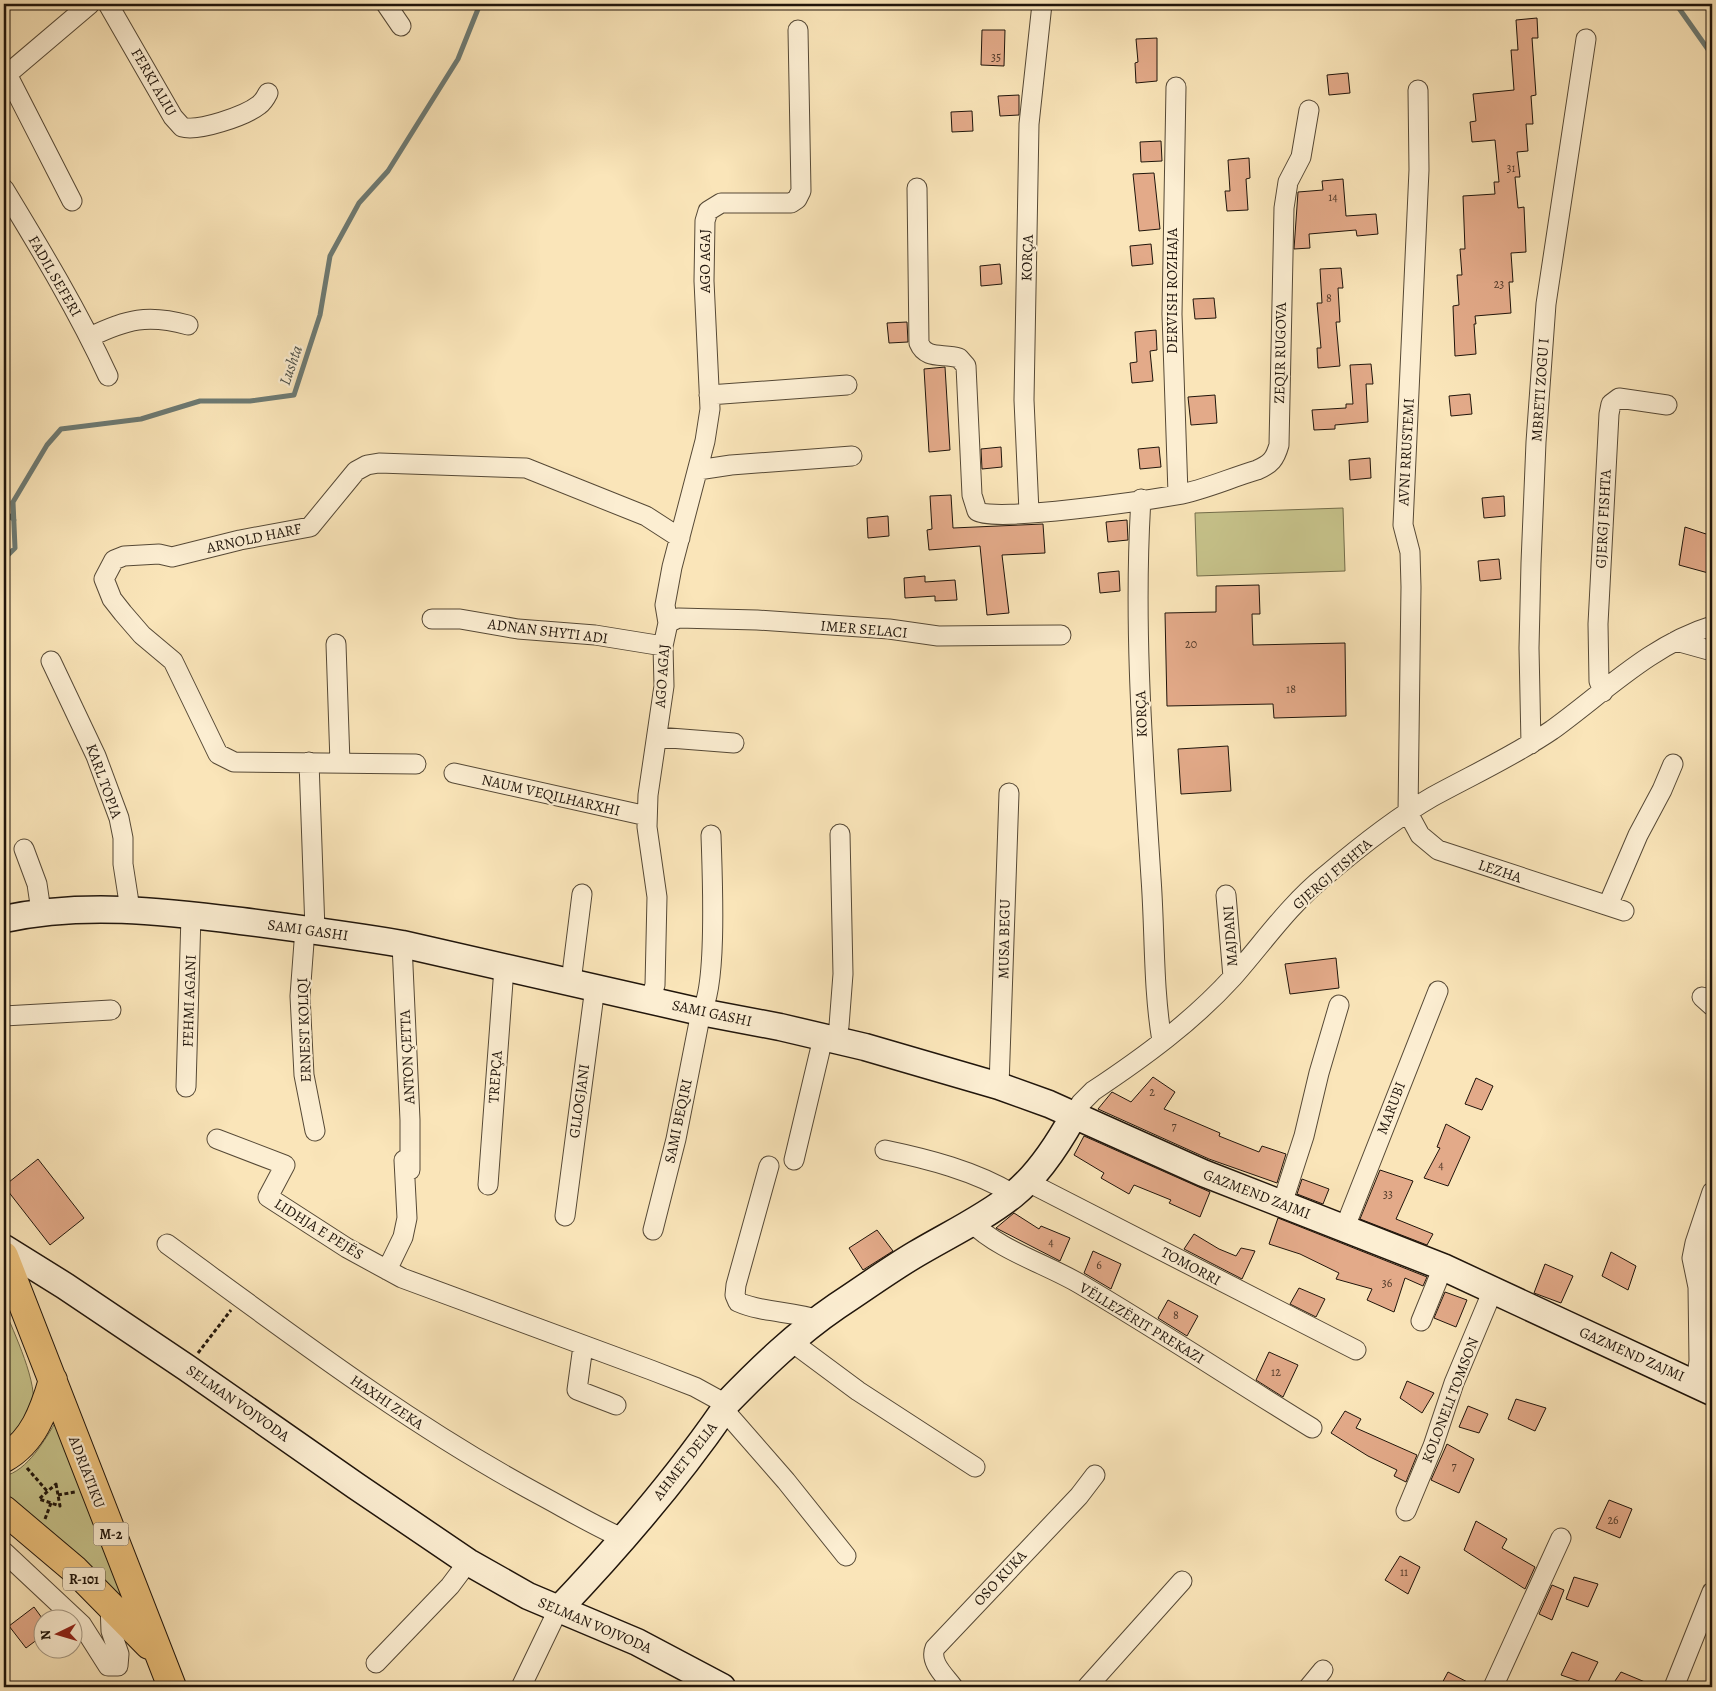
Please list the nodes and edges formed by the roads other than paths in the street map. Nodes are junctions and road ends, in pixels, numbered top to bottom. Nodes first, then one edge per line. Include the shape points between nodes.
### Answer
1 (90, 4) edge
2 (108, 4) edge
3 (386, 4) edge
4 (1042, 4) edge
5 (401, 26) dead end
6 (798, 30) dead end
7 (1586, 39) dead end
8 (6, 75) edge
9 (1176, 87) dead end
10 (1418, 90) dead end
11 (268, 93) dead end
12 (1309, 110) dead end
13 (917, 188) dead end
14 (4, 189) edge
15 (72, 201) dead end
16 (188, 325) dead end
17 (90, 337) junction
18 (108, 376) dead end
19 (847, 385) dead end
20 (710, 395) junction
21 (1667, 405) dead end
22 (852, 456) dead end
23 (698, 470) junction
24 (1178, 494) junction
25 (1141, 499) junction
26 (1029, 512) junction
27 (680, 538) junction
28 (432, 619) dead end
29 (668, 623) junction
30 (1712, 626) edge
31 (1061, 634) dead end
32 (1676, 641) junction
33 (336, 644) dead end
34 (663, 646) junction
35 (1712, 651) edge
36 (52, 661) dead end
37 (1603, 692) junction
38 (657, 737) junction
39 (734, 743) dead end
40 (1530, 744) junction
41 (309, 762) junction
42 (340, 763) junction
43 (416, 764) dead end
44 (1673, 764) dead end
45 (454, 773) dead end
46 (1009, 793) dead end
47 (1408, 814) junction
48 (647, 816) junction
49 (840, 834) dead end
50 (711, 835) dead end
51 (24, 850) dead end
52 (582, 894) dead end
53 (1226, 895) dead end
54 (130, 909) junction
55 (41, 911) junction
56 (191, 915) junction
57 (4, 919) edge
58 (310, 929) junction
59 (402, 944) junction
60 (504, 968) junction
61 (1233, 977) junction
62 (583, 985) junction
63 (1438, 991) dead end
64 (650, 1000) junction
65 (1339, 1005) dead end
66 (111, 1010) dead end
67 (701, 1012) junction
68 (4, 1016) edge
69 (829, 1039) junction
70 (1162, 1041) junction
71 (999, 1086) junction
72 (186, 1088) dead end
73 (1072, 1116) junction
74 (315, 1130) dead end
75 (217, 1139) dead end
76 (885, 1150) dead end
77 (794, 1160) dead end
78 (769, 1166) dead end
79 (488, 1185) dead end
80 (1020, 1188) junction
81 (1712, 1192) edge
82 (1282, 1204) junction
83 (565, 1216) dead end
84 (971, 1222) junction
85 (1345, 1227) junction
86 (653, 1230) dead end
87 (1712, 1240) edge
88 (167, 1244) dead end
89 (4, 1248) edge
90 (4, 1256) edge
91 (1444, 1267) junction
92 (387, 1270) junction
93 (1698, 1287) junction
94 (1493, 1290) junction
95 (818, 1320) junction
96 (1420, 1321) dead end
97 (792, 1342) junction
98 (584, 1346) junction
99 (1356, 1350) dead end
100 (53, 1380) junction
101 (1704, 1387) edge
102 (616, 1405) dead end
103 (725, 1407) junction
104 (1312, 1428) dead end
105 (8, 1456) edge
106 (975, 1467) dead end
107 (1095, 1475) dead end
108 (4, 1510) edge
109 (1406, 1511) dead end
110 (622, 1538) junction
111 (1561, 1538) dead end
112 (4, 1552) edge
113 (846, 1556) dead end
114 (468, 1562) junction
115 (1182, 1581) dead end
116 (1712, 1592) edge
117 (110, 1605) junction
118 (558, 1610) junction
119 (159, 1655) junction
120 (376, 1663) dead end
121 (1323, 1670) dead end
122 (718, 1686) edge
123 (172, 1687) edge
124 (521, 1687) edge
125 (952, 1687) edge
126 (1086, 1687) edge
127 (1309, 1687) edge
128 (1493, 1687) edge
129 (1674, 1687) edge

1 - 8 street
2 - 11 street, FERKI ALIU via 182,127 200,129 226,120 258,106
3 - 5 street
4 - 26 street, KORÇA via 1029,124 1024,400
6 - 20 street, AGO AGAJ via 801,191 791,203 721,203 708,211 705,221 704,290
7 - 40 street, MBRETI ZOGU I via 1546,304 1531,563
8 - 15 street
9 - 24 street, DERVISH ROZHAJA via 1172,323
10 - 47 street, AVNI RRUSTEMI via 1420,170 1403,525 1410,552 1411,587
12 - 24 street, ZEQIR RUGOVA via 1301,157 1288,182 1284,208 1279,444 1276,457 1257,470
13 - 26 street via 918,343 927,354 959,358 966,366 973,504 982,514
14 - 17 street, FADIL SEFERI
16 - 17 street via 164,318 141,319
17 - 18 street, FADIL SEFERI
19 - 20 street
20 - 23 street, AGO AGAJ
21 - 37 street, GJERGJ FISHTA via 1619,398 1610,409 1598,624 1599,681
22 - 23 street
23 - 27 street, AGO AGAJ
24 - 25 street, ZEQIR RUGOVA
25 - 26 street
25 - 70 street, KORÇA via 1140,713
27 - 29 street, AGO AGAJ via 665,605
27 - 41 street, ARNOLD HARF via 646,516 526,468 379,463 356,471 310,526 172,557 159,554 124,556 114,560 104,579 112,599 142,635 173,661 218,754 234,762
28 - 34 street, ADNAN SHYTI ADI via 460,619
29 - 31 street, IMER SELACI via 678,618 757,620 967,638
29 - 34 street, AGO AGAJ
30 - 32 street, GJERGJ FISHTA
32 - 35 street
32 - 37 street, GJERGJ FISHTA
33 - 42 street
34 - 38 street, AGO AGAJ via 664,686
36 - 54 street, KARL TOPIA via 96,756 119,818 124,838 123,864
37 - 40 street, GJERGJ FISHTA
38 - 39 street
38 - 48 street, AGO AGAJ
40 - 47 street, GJERGJ FISHTA
41 - 42 street, ARNOLD HARF
41 - 58 street
42 - 43 street, ARNOLD HARF
44 - 47 street, LEZHA via 1638,835 1616,908 1438,850 1420,835
45 - 48 street, NAUM VEQILHARXHI
46 - 71 street, MUSA BEGU
47 - 61 street, GJERGJ FISHTA via 1372,838 1300,897
48 - 64 street, AGO AGAJ via 650,862 657,897 654,985
49 - 69 street via 843,974 839,1026
50 - 67 street, SAMI BEQIRI via 713,919 708,994
51 - 55 street via 38,884
52 - 62 street
53 - 61 street, MAJDANI
54 - 55 street, SAMI GASHI
54 - 56 street, SAMI GASHI
55 - 57 street, SAMI GASHI
56 - 58 street, SAMI GASHI
56 - 72 street, FEHMI AGANI
58 - 59 street, SAMI GASHI
58 - 74 street, ERNEST KOLIQI via 300,996 304,1075
59 - 60 street, SAMI GASHI
59 - 92 street, ANTON ÇETTA via 410,1111 407,1218 403,1237
60 - 62 street, SAMI GASHI
60 - 79 street, TREPÇA
61 - 70 street, GJERGJ FISHTA via 1192,1019
62 - 64 street, SAMI GASHI
62 - 83 street, GLLOGJANI
63 - 85 street, MARUBI
64 - 67 street, SAMI GASHI
65 - 82 street
66 - 68 street
67 - 69 street, SAMI GASHI
67 - 86 street, SAMI BEQIRI via 676,1140
69 - 71 street, SAMI GASHI
69 - 77 street
70 - 73 street, GJERGJ FISHTA via 1093,1090
71 - 73 street, SAMI GASHI
73 - 80 street, AHMET DELIA via 1059,1142
73 - 82 street, GAZMEND ZAJMI
75 - 92 street, LIDHJA E PEJËS via 284,1165 268,1197
76 - 80 street via 955,1169 1000,1186
78 - 95 street via 735,1295 738,1302 747,1306 801,1314
80 - 84 street, AHMET DELIA
80 - 99 street, TOMORRI
81 - 93 street via 1693,1252 1692,1266
82 - 85 street, GAZMEND ZAJMI
84 - 95 street, AHMET DELIA
84 - 104 street, VËLLEZËRIT PREKAZI via 992,1238 1134,1317
85 - 91 street, GAZMEND ZAJMI
87 - 93 street
88 - 110 street, HAXHI ZEKA via 284,1331 427,1430 499,1473
89 - 114 street, SELMAN VOJVODA via 188,1368
90 - 100 main road, ADRIATIKU / M-2
91 - 94 street, GAZMEND ZAJMI
91 - 96 street
92 - 98 street, LIDHJA E PEJËS via 463,1302
93 - 101 street via 1699,1360
94 - 101 street, GAZMEND ZAJMI
94 - 109 street, KOLONELI TOMSON
95 - 97 street, AHMET DELIA
97 - 103 street, AHMET DELIA via 767,1362
97 - 106 street via 858,1391
98 - 102 street via 577,1390
98 - 103 street, LIDHJA E PEJËS via 695,1387
100 - 105 main road via 39,1420
100 - 119 main road, ADRIATIKU / M-2
103 - 110 street, AHMET DELIA via 682,1470
103 - 113 street
107 - 125 street, OSO KUKA via 1079,1496 935,1648 932,1654 934,1661
108 - 117 main road, R-101 via 75,1570
110 - 118 street, AHMET DELIA
111 - 128 street
112 - 117 street via 82,1625 108,1666 118,1666 119,1654 111,1631
114 - 118 street, SELMAN VOJVODA
114 - 120 street via 450,1586
115 - 126 street
116 - 129 street
117 - 119 main road, R-101
118 - 122 street, SELMAN VOJVODA via 637,1642
118 - 124 street
119 - 123 main road, ADRIATIKU / M-2
121 - 127 street

